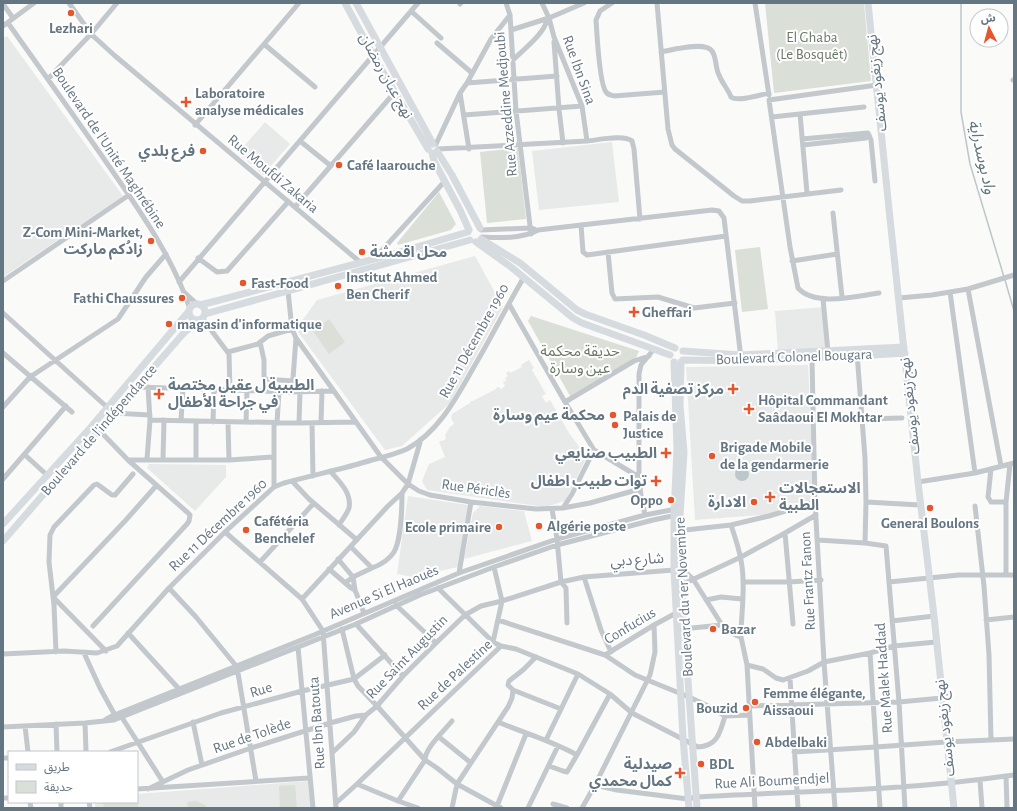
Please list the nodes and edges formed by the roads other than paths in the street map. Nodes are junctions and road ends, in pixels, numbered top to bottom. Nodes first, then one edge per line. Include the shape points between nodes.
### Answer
1 (34, 3) edge
2 (70, 3) edge
3 (117, 3) edge
4 (299, 3) edge
5 (345, 3) edge
6 (356, 3) edge
7 (418, 3) edge
8 (506, 3) edge
9 (542, 3) edge
10 (584, 3) edge
11 (612, 3) edge
12 (657, 3) edge
13 (755, 3) edge
14 (868, 3) edge
15 (3, 4) edge
16 (577, 4) edge
17 (411, 11) junction
18 (510, 16) junction
19 (13, 18) junction
20 (548, 19) junction
21 (8, 22) junction
22 (3, 26) edge
23 (511, 30) junction
24 (91, 34) junction
25 (554, 37) junction
26 (441, 38) dead end
27 (437, 43) dead end
28 (264, 44) junction
29 (380, 48) junction
30 (661, 52) junction
31 (373, 55) junction
32 (514, 59) junction
33 (472, 73) junction
34 (557, 76) junction
35 (48, 79) junction
36 (514, 80) junction
37 (467, 83) junction
38 (877, 85) junction
39 (314, 87) dead end
40 (394, 92) junction
41 (665, 92) junction
42 (460, 93) junction
43 (769, 93) junction
44 (770, 100) junction
45 (582, 106) junction
46 (864, 107) dead end
47 (558, 109) junction
48 (516, 111) junction
49 (800, 114) junction
50 (464, 115) junction
51 (772, 117) junction
52 (195, 125) junction
53 (869, 135) junction
54 (802, 139) junction
55 (300, 141) junction
56 (587, 141) junction
57 (563, 143) junction
58 (521, 145) junction
59 (803, 146) junction
60 (434, 148) junction
61 (468, 149) junction
62 (331, 166) junction
63 (445, 181) junction
64 (875, 181) dead end
65 (264, 183) junction
66 (841, 190) dead end
67 (807, 194) junction
68 (129, 195) junction
69 (782, 197) junction
70 (288, 202) junction
71 (295, 208) junction
72 (832, 213) dead end
73 (640, 219) junction
74 (581, 225) junction
75 (530, 228) junction
76 (538, 230) junction
77 (468, 231) junction
78 (531, 234) junction
79 (478, 236) junction
80 (726, 236) junction
81 (608, 252) junction
82 (166, 254) junction
83 (837, 254) junction
84 (198, 258) junction
85 (374, 259) junction
86 (792, 261) junction
87 (360, 262) junction
88 (348, 265) junction
89 (350, 274) junction
90 (1014, 275) edge
91 (524, 277) junction
92 (3, 281) edge
93 (179, 282) junction
94 (968, 289) junction
95 (183, 290) junction
96 (288, 291) junction
97 (950, 292) junction
98 (879, 293) dead end
99 (842, 297) junction
100 (899, 298) junction
101 (823, 299) junction
102 (735, 303) junction
103 (198, 304) junction
104 (509, 304) junction
105 (189, 310) junction
106 (3, 313) edge
107 (202, 317) junction
108 (292, 328) junction
109 (296, 338) junction
110 (260, 342) junction
111 (675, 348) junction
112 (654, 349) junction
113 (905, 350) junction
114 (683, 351) junction
115 (228, 352) junction
116 (828, 352) junction
117 (3, 353) edge
118 (857, 353) junction
119 (670, 355) junction
120 (649, 356) junction
121 (810, 356) junction
122 (741, 358) junction
123 (56, 360) junction
124 (679, 361) junction
125 (30, 377) junction
126 (264, 379) junction
127 (293, 381) junction
128 (137, 387) junction
129 (148, 387) junction
130 (184, 388) junction
131 (214, 390) junction
132 (230, 390) junction
133 (247, 390) junction
134 (264, 391) junction
135 (279, 391) junction
136 (322, 391) junction
137 (333, 391) junction
138 (292, 392) junction
139 (300, 392) junction
140 (565, 402) junction
141 (66, 406) junction
142 (3, 408) edge
143 (108, 408) junction
144 (72, 412) dead end
145 (113, 413) junction
146 (150, 418) junction
147 (902, 418) dead end
148 (862, 419) junction
149 (164, 420) junction
150 (181, 421) junction
151 (196, 422) junction
152 (213, 422) junction
153 (228, 422) junction
154 (246, 422) junction
155 (356, 422) junction
156 (275, 423) junction
157 (298, 423) junction
158 (312, 423) junction
159 (321, 423) junction
160 (99, 430) junction
161 (421, 439) junction
162 (594, 450) junction
163 (25, 455) junction
164 (273, 457) junction
165 (381, 457) junction
166 (147, 459) junction
167 (163, 459) junction
168 (128, 460) junction
169 (196, 460) junction
170 (229, 460) junction
171 (1012, 463) edge
172 (1000, 466) junction
173 (991, 469) junction
174 (330, 471) junction
175 (975, 473) junction
176 (133, 474) dead end
177 (1012, 475) edge
178 (48, 476) junction
179 (313, 476) junction
180 (639, 478) junction
181 (3, 479) edge
182 (292, 481) junction
183 (918, 482) junction
184 (408, 484) junction
185 (156, 486) junction
186 (274, 487) junction
187 (640, 489) junction
188 (402, 494) junction
189 (471, 502) junction
190 (815, 502) junction
191 (866, 502) junction
192 (1006, 502) junction
193 (314, 503) junction
194 (920, 505) junction
195 (975, 506) dead end
196 (563, 508) junction
197 (552, 509) junction
198 (677, 511) junction
199 (646, 515) junction
200 (816, 515) junction
201 (3, 524) edge
202 (339, 525) junction
203 (731, 525) junction
204 (676, 531) junction
205 (225, 532) junction
206 (785, 534) junction
207 (5, 539) edge
208 (557, 539) junction
209 (358, 540) junction
210 (818, 540) junction
211 (865, 543) junction
212 (3, 545) edge
213 (557, 545) junction
214 (351, 547) junction
215 (741, 557) junction
216 (338, 559) junction
217 (260, 562) junction
218 (494, 567) junction
219 (372, 568) junction
220 (677, 568) junction
221 (329, 570) junction
222 (458, 573) junction
223 (982, 574) junction
224 (1006, 574) junction
225 (1014, 575) edge
226 (353, 577) junction
227 (584, 577) junction
228 (930, 578) junction
229 (693, 579) junction
230 (820, 580) junction
231 (561, 582) junction
232 (743, 582) junction
233 (789, 582) junction
234 (889, 582) junction
235 (345, 583) junction
236 (681, 585) junction
237 (169, 588) junction
238 (438, 588) junction
239 (355, 590) junction
240 (419, 592) junction
241 (53, 597) junction
242 (302, 599) junction
243 (742, 599) junction
244 (706, 600) junction
245 (502, 601) junction
246 (396, 605) junction
247 (680, 611) junction
248 (364, 613) junction
249 (465, 615) junction
250 (934, 616) junction
251 (1014, 616) edge
252 (498, 620) junction
253 (986, 620) junction
254 (892, 621) junction
255 (567, 623) dead end
256 (356, 624) junction
257 (793, 624) dead end
258 (654, 625) junction
259 (722, 625) junction
260 (93, 626) dead end
261 (342, 629) junction
262 (681, 629) junction
263 (128, 633) junction
264 (323, 634) junction
265 (741, 637) junction
266 (493, 642) junction
267 (936, 642) junction
268 (436, 643) junction
269 (298, 646) junction
270 (501, 646) junction
271 (894, 646) junction
272 (106, 651) junction
273 (56, 652) junction
274 (611, 652) junction
275 (870, 652) junction
276 (84, 653) junction
277 (3, 654) edge
278 (385, 655) junction
279 (604, 656) junction
280 (536, 657) junction
281 (824, 662) junction
282 (747, 665) junction
283 (237, 669) junction
284 (578, 674) junction
285 (404, 676) junction
286 (790, 678) junction
287 (354, 679) junction
288 (648, 681) junction
289 (327, 685) junction
290 (179, 689) junction
291 (513, 690) junction
292 (302, 691) junction
293 (681, 693) junction
294 (610, 694) junction
295 (689, 697) junction
296 (942, 698) junction
297 (899, 702) junction
298 (873, 703) junction
299 (828, 704) junction
300 (377, 706) junction
301 (749, 706) junction
302 (791, 706) junction
303 (244, 708) junction
304 (561, 709) junction
305 (632, 713) junction
306 (366, 715) junction
307 (749, 715) junction
308 (725, 716) junction
309 (117, 717) junction
310 (452, 721) dead end
311 (193, 722) junction
312 (498, 722) junction
313 (85, 723) junction
314 (330, 723) junction
315 (56, 724) junction
316 (25, 726) junction
317 (3, 727) edge
318 (306, 730) junction
319 (526, 734) junction
320 (439, 737) junction
321 (405, 738) junction
322 (683, 738) junction
323 (1014, 739) edge
324 (546, 740) junction
325 (991, 740) junction
326 (138, 741) junction
327 (946, 742) junction
328 (693, 745) junction
329 (558, 746) junction
330 (901, 746) junction
331 (251, 748) junction
332 (876, 748) junction
333 (831, 750) junction
334 (28, 751) edge
335 (57, 751) edge
336 (86, 751) edge
337 (113, 751) edge
338 (794, 752) junction
339 (332, 753) junction
340 (577, 755) junction
341 (425, 760) junction
342 (471, 763) junction
343 (202, 765) junction
344 (549, 766) junction
345 (1014, 774) edge
346 (1006, 776) junction
347 (309, 778) junction
348 (980, 780) junction
349 (256, 781) junction
350 (162, 782) junction
351 (952, 783) junction
352 (357, 784) junction
353 (457, 784) junction
354 (595, 785) junction
355 (904, 786) junction
356 (878, 788) junction
357 (138, 789) edge
358 (148, 789) junction
359 (834, 791) junction
360 (797, 793) junction
361 (754, 794) junction
362 (696, 797) junction
363 (688, 798) junction
364 (398, 801) junction
365 (553, 804) dead end
366 (336, 806) edge
367 (499, 807) edge
368 (313, 808) edge
369 (418, 808) edge
370 (452, 808) edge
371 (528, 808) edge
372 (567, 808) edge
373 (582, 808) edge
374 (689, 808) edge
375 (697, 808) edge
376 (755, 808) edge
377 (798, 808) edge
378 (835, 808) edge
379 (880, 808) edge
380 (905, 808) edge
381 (954, 808) edge
382 (982, 808) edge
383 (1007, 808) edge

1 - 19 street
2 - 24 street, Rue Moufdi Zakaria
3 - 24 street
4 - 28 street
5 - 31 main road, نهج عبان رمضان
6 - 29 main road, نهج عبان رمضان
7 - 17 street
8 - 18 street, Rue Azzeddine Medjoubi
9 - 20 street, Rue Ibn Sina
10 - 16 street
11 - 41 street via 600,10 596,20 605,90 614,96
12 - 30 street
13 - 43 street
14 - 38 main road, نهج زيغود يوسف
15 - 19 street
16 - 20 street
17 - 26 street
17 - 29 street
18 - 23 street, Rue Azzeddine Medjoubi
18 - 33 street via 491,39
19 - 21 street
20 - 23 street
20 - 25 street, Rue Ibn Sina
20 - 32 street via 538,36
21 - 22 street
21 - 35 street, Boulevard de l'Unité Maghrébine
23 - 32 street, Rue Azzeddine Medjoubi
24 - 35 street
24 - 52 street, Rue Moufdi Zakaria
25 - 34 street
25 - 45 street, Rue Ibn Sina
27 - 33 street
28 - 39 street
28 - 52 street
29 - 31 street
29 - 60 main road, نهج عبان رمضان
30 - 41 street
30 - 43 street via 706,47 713,53 718,75 731,96 746,98
31 - 40 main road, نهج عبان رمضان
31 - 55 street
32 - 36 street, Rue Azzeddine Medjoubi
33 - 37 street
34 - 36 street
34 - 47 street
35 - 68 street, Boulevard de l'Unité Maghrébine
36 - 37 street
36 - 48 street, Rue Azzeddine Medjoubi
37 - 42 street
38 - 44 street
38 - 100 main road, نهج زيغود يوسف
40 - 60 main road, نهج عبان رمضان
40 - 62 street
41 - 69 street via 670,139 675,149 737,199 750,201
42 - 50 street
42 - 60 street
43 - 44 street
44 - 51 street
45 - 47 street
45 - 56 street, Rue Ibn Sina
46 - 49 street
47 - 48 street
47 - 57 street
48 - 50 street
48 - 58 street, Rue Azzeddine Medjoubi
49 - 51 street
49 - 54 street
50 - 61 street
51 - 69 street
52 - 65 street, Rue Moufdi Zakaria
53 - 54 street via 864,132
53 - 59 street via 866,138
53 - 64 street
54 - 59 street
55 - 62 street
55 - 65 street
56 - 57 street
56 - 73 street via 626,137 632,141
57 - 58 street
58 - 61 street
58 - 75 street, Rue Azzeddine Medjoubi
59 - 67 street
60 - 61 street
60 - 63 main road, نهج عبان رمضان via 434,161
60 - 79 main road, نهج عبان رمضان via 452,175
62 - 71 street
63 - 77 main road, نهج عبان رمضان
63 - 85 street
65 - 70 street, Rue Moufdi Zakaria
65 - 84 street
66 - 67 street
67 - 69 street
68 - 82 street, Boulevard de l'Unité Maghrébine
68 - 92 street
69 - 86 street
70 - 71 street, Rue Moufdi Zakaria
70 - 84 street via 227,271 217,272
71 - 87 street, Rue Moufdi Zakaria
72 - 83 street
73 - 74 street
73 - 80 street via 716,210 724,218
74 - 76 street
74 - 81 street via 584,254
75 - 76 street
75 - 78 street, Rue Azzeddine Medjoubi
75 - 79 street
76 - 78 street
77 - 79 main road, نهج عبان رمضان via 467,236
77 - 79 main road via 474,227
77 - 85 main road
78 - 79 street via 495,238
79 - 89 main road, Boulevard de l'indépendance
79 - 91 main road
79 - 111 main road via 520,263 577,310
80 - 81 street
80 - 102 street
81 - 102 street via 612,294 615,299 658,297 694,308
82 - 93 street, Boulevard de l'Unité Maghrébine
82 - 123 street via 146,277 118,319
83 - 86 street
83 - 99 street
84 - 93 street
85 - 87 main road
86 - 101 street via 798,288 808,296
87 - 88 main road
88 - 89 main road
88 - 103 main road via 216,302
89 - 96 main road, Boulevard de l'indépendance
90 - 94 street
91 - 104 street, Rue 11 Décembre 1960
91 - 112 main road via 582,323
93 - 95 street, Boulevard de l'Unité Maghrébine
94 - 97 street
94 - 172 street
95 - 103 street, Boulevard de l'Unité Maghrébine
95 - 105 street, Boulevard de l'Unité Maghrébine
96 - 107 main road, Boulevard de l'indépendance
96 - 108 street
97 - 100 street
97 - 175 street
98 - 99 street
99 - 101 street
100 - 113 main road, نهج زيغود يوسف
101 - 116 street
102 - 122 street
103 - 105 main road
103 - 107 main road via 204,309
104 - 140 street
104 - 161 street, Rue 11 Décembre 1960 via 447,413
105 - 107 main road via 191,318
105 - 143 main road, Boulevard de l'indépendance
106 - 123 street
107 - 115 street
107 - 128 main road, Boulevard de l'indépendance via 182,335
108 - 109 street
108 - 110 street via 268,336
109 - 127 street
109 - 137 street, Rue Périclès
110 - 115 street
110 - 126 street via 264,358
111 - 114 main road
111 - 119 main road
112 - 119 main road
112 - 120 street
113 - 118 main road, Boulevard Colonel Bougara
113 - 183 main road, نهج زيغود يوسف
114 - 122 main road, Boulevard Colonel Bougara
114 - 124 main road via 685,356
115 - 132 street
116 - 118 main road, Boulevard Colonel Bougara
116 - 121 main road, Boulevard Colonel Bougara
117 - 125 street
118 - 121 main road, Boulevard Colonel Bougara
118 - 148 street
119 - 124 main road via 671,359
120 - 140 street via 634,360
120 - 180 street via 641,365 639,374
121 - 122 main road, Boulevard Colonel Bougara
121 - 190 street, Rue Frantz Fanon
122 - 124 main road, Boulevard Colonel Bougara
123 - 125 street
123 - 143 street
124 - 198 main road, Boulevard du 1er Novembre
125 - 141 street
125 - 142 street
126 - 127 street
126 - 134 street
127 - 138 street
128 - 129 street
128 - 145 main road, Boulevard de l'indépendance
129 - 130 street
129 - 146 street
130 - 131 street
130 - 150 street
131 - 132 street
131 - 152 street
132 - 133 street
133 - 134 street
133 - 154 street
134 - 135 street
135 - 138 street
135 - 156 street
136 - 137 street
136 - 139 street
136 - 159 street
137 - 155 street, Rue Périclès
138 - 139 street
139 - 157 street
140 - 162 street
141 - 144 street
141 - 163 street
143 - 178 main road, Boulevard de l'indépendance
145 - 146 street
145 - 160 main road, Boulevard de l'indépendance
146 - 149 street
146 - 166 street
147 - 148 street
148 - 191 street
149 - 150 street
149 - 167 street
150 - 151 street
151 - 152 street
151 - 169 street
152 - 153 street
153 - 154 street
153 - 170 street
154 - 156 street
155 - 159 street
155 - 165 street, Rue Périclès
156 - 157 street
156 - 164 street
157 - 158 street
158 - 159 street
158 - 179 street
160 - 168 street
160 - 207 main road, Boulevard de l'indépendance
161 - 165 street, Rue 11 Décembre 1960 via 403,451
161 - 184 street
162 - 180 street
162 - 196 street
163 - 178 street
163 - 181 street
164 - 170 street
164 - 186 street
165 - 174 street, Rue 11 Décembre 1960
165 - 184 street, Rue Périclès
166 - 167 street
166 - 168 street
167 - 169 street
168 - 185 street
169 - 170 street
171 - 172 street
171 - 177 street
172 - 173 street
173 - 175 street
173 - 192 street via 989,500
174 - 179 street, Rue 11 Décembre 1960
174 - 202 street via 344,487 349,504 349,509
175 - 183 street
176 - 241 street via 115,495 97,484 94,485 54,527 49,543
177 - 192 street
178 - 201 main road, Boulevard de l'indépendance
179 - 182 street, Rue 11 Décembre 1960
180 - 187 street
182 - 186 street, Rue 11 Décembre 1960
182 - 193 street
183 - 194 main road, نهج زيغود يوسف
184 - 188 street
184 - 189 street, Rue Périclès via 430,495
185 - 241 street
185 - 260 street via 190,515 189,521
186 - 205 street, Rue 11 Décembre 1960
187 - 196 street, Rue Périclès
187 - 199 street
188 - 209 street
188 - 219 street via 395,548 389,558
189 - 197 street, Rue Périclès
189 - 222 street
190 - 200 street, Rue Frantz Fanon
190 - 203 street
191 - 194 street
191 - 211 street
192 - 224 street
193 - 202 street
193 - 217 street
194 - 228 main road, نهج زيغود يوسف
195 - 223 street
196 - 197 street, Rue Périclès
197 - 208 street
198 - 199 street, Avenue Si El Haouès
198 - 204 main road, Boulevard du 1er Novembre
198 - 213 street, Avenue Si El Haouès
199 - 208 street, Avenue Si El Haouès
200 - 206 street
200 - 210 street, Rue Frantz Fanon
202 - 209 street
203 - 204 street
203 - 215 street
204 - 220 main road, Boulevard du 1er Novembre
205 - 217 street
205 - 237 street, Rue 11 Décembre 1960
206 - 215 street
206 - 233 street
207 - 212 main road, Boulevard de l'indépendance
208 - 213 street
208 - 222 street, Avenue Si El Haouès
209 - 214 street
210 - 211 street
210 - 230 street, Rue Frantz Fanon
211 - 234 street, Rue Malek Haddad via 886,546
213 - 218 street, Avenue Si El Haouès
213 - 231 street
214 - 216 street
214 - 219 street
215 - 229 street
215 - 232 street
216 - 221 street
216 - 226 street
217 - 242 street
218 - 238 street, Avenue Si El Haouès
218 - 245 street
219 - 226 street
220 - 227 street, شارع دبي
220 - 229 street, شارع دبي
220 - 236 main road, Boulevard du 1er Novembre
220 - 247 main road, Boulevard du 1er Novembre
221 - 235 street
221 - 242 street
222 - 240 street, Avenue Si El Haouès
223 - 224 street
223 - 228 street
223 - 253 street
224 - 225 street
226 - 235 street
226 - 239 street
227 - 231 street, شارع دبي
227 - 274 street
228 - 234 street
228 - 250 main road, نهج زيغود يوسف
229 - 236 street
229 - 244 street, شارع دبي
230 - 233 street
230 - 281 street, Rue Frantz Fanon
231 - 245 street, شارع دبي
231 - 255 street via 566,588
232 - 233 street
232 - 243 street
233 - 257 street
234 - 254 street, Rue Malek Haddad
235 - 239 street
236 - 247 main road, Boulevard du 1er Novembre
237 - 263 street, Rue 11 Décembre 1960
237 - 283 street via 196,617
238 - 240 street, Avenue Si El Haouès
238 - 249 street
239 - 248 street
240 - 246 street, Avenue Si El Haouès
240 - 248 street, Avenue Si El Haouès
241 - 272 street
241 - 273 street
242 - 264 street
243 - 244 street
243 - 265 street
244 - 259 street, شارع دبي
245 - 249 street, Rue Saint Augustin via 481,606
245 - 252 street
246 - 256 street, Avenue Si El Haouès
246 - 268 street
247 - 258 street, Confucius
247 - 262 main road, Boulevard du 1er Novembre
248 - 264 street, Avenue Si El Haouès
249 - 266 street
249 - 268 street, Rue Saint Augustin
250 - 254 street
250 - 267 main road, نهج زيغود يوسف
251 - 253 street
252 - 266 street
252 - 279 street
253 - 325 street
254 - 271 street, Rue Malek Haddad
256 - 261 street, Avenue Si El Haouès
256 - 278 street
258 - 274 street, Confucius
258 - 288 street via 655,652
259 - 262 street
259 - 265 street, شارع دبي
261 - 264 street, Avenue Si El Haouès
261 - 287 street
262 - 293 main road, Boulevard du 1er Novembre
262 - 295 main road, Boulevard du 1er Novembre
263 - 272 street, Rue 11 Décembre 1960 via 117,646
263 - 290 street
264 - 269 street, Avenue Si El Haouès
264 - 283 street, Avenue Si El Haouès
264 - 289 street, Rue Ibn Batouta
265 - 282 street
266 - 270 street
267 - 271 street
267 - 296 main road, نهج زيغود يوسف
268 - 285 street, Rue Saint Augustin
269 - 283 street, Avenue Si El Haouès
269 - 292 street
270 - 280 street, Rue de Palestine
270 - 321 street, Rue de Palestine
271 - 275 street
271 - 297 street, Rue Malek Haddad
272 - 276 street, Rue 11 Décembre 1960
273 - 276 street, Rue 11 Décembre 1960
273 - 277 street, Rue 11 Décembre 1960
274 - 279 street, Confucius
275 - 281 street
275 - 298 street
276 - 309 street
278 - 285 street
278 - 287 street, Rue
279 - 288 street, Confucius
280 - 284 street, Rue de Palestine
280 - 291 street via 509,680 508,685
281 - 286 street
281 - 299 street, Rue Frantz Fanon
282 - 286 street via 763,669 776,678
282 - 301 street
283 - 290 street, Avenue Si El Haouès
283 - 303 street
283 - 309 street, Avenue Si El Haouès
284 - 294 street, Rue de Palestine
284 - 304 street
285 - 300 street, Rue Saint Augustin
286 - 302 street
287 - 289 street, Rue
287 - 300 street
288 - 293 street, Confucius
288 - 305 street
289 - 292 street, Rue
289 - 314 street, Rue Ibn Batouta
290 - 309 street, Avenue Si El Haouès
291 - 304 street
291 - 312 street via 508,707
292 - 303 street, Rue
292 - 318 street
293 - 295 street, Confucius
293 - 322 main road, Boulevard du 1er Novembre
294 - 305 street, Rue de Palestine
294 - 340 street
295 - 308 street, Confucius
295 - 328 main road, Boulevard du 1er Novembre
296 - 297 street
296 - 327 main road, نهج زيغود يوسف
297 - 298 street
297 - 330 street, Rue Malek Haddad
298 - 299 street
298 - 332 street
299 - 302 street
299 - 333 street, Rue Frantz Fanon
300 - 306 street, Rue Saint Augustin
300 - 321 street
301 - 302 street
301 - 307 street
302 - 338 street
303 - 311 street, Rue
303 - 331 street
304 - 324 street
305 - 322 street, Rue de Palestine
305 - 354 street
306 - 314 street, Rue de Tolède
306 - 339 street via 354,732
307 - 308 street
307 - 361 street
308 - 328 street via 711,744 698,747
309 - 313 street, Avenue Si El Haouès
309 - 326 street
310 - 320 street
311 - 326 street, Rue
311 - 343 street
312 - 319 street
312 - 342 street
313 - 315 street, Avenue Si El Haouès
313 - 336 street
314 - 318 street, Rue de Tolède
314 - 339 street, Rue Ibn Batouta
315 - 316 street, Avenue Si El Haouès
315 - 335 street
316 - 317 street, Avenue Si El Haouès
316 - 334 street
318 - 331 street, Rue de Tolède
318 - 347 street
319 - 324 street
319 - 367 street
320 - 341 street via 426,753
320 - 342 street
321 - 341 street
321 - 352 street, Rue de Palestine
322 - 328 street, Rue de Palestine
322 - 363 main road, Boulevard du 1er Novembre
323 - 325 street
324 - 329 street
325 - 327 street
326 - 337 street, Rue
326 - 350 street
327 - 330 street
327 - 351 main road, نهج زيغود يوسف
328 - 362 main road, Boulevard du 1er Novembre
329 - 340 street
329 - 344 street
330 - 332 street
330 - 355 street, Rue Malek Haddad
331 - 343 street, Rue de Tolède
331 - 349 street
332 - 333 street
332 - 356 street
333 - 338 street
333 - 359 street, Rue Frantz Fanon
338 - 360 street
339 - 366 street, Rue Ibn Batouta
340 - 344 street via 568,772
341 - 353 street
341 - 364 street
342 - 353 street
343 - 350 street, Rue de Tolède
344 - 371 street
345 - 346 street, Rue Ali Boumendjel
346 - 348 street, Rue Ali Boumendjel
346 - 383 street
347 - 349 street
347 - 368 street
348 - 351 street, Rue Ali Boumendjel
348 - 382 street
349 - 358 street
350 - 358 street, Rue de Tolède
351 - 355 street, Rue Ali Boumendjel
351 - 381 main road, نهج زيغود يوسف
352 - 364 street
352 - 366 street, Rue de Palestine
353 - 367 street
353 - 370 street
354 - 363 street, Rue Ali Boumendjel
354 - 373 street
355 - 356 street, Rue Ali Boumendjel
355 - 380 street, Rue Malek Haddad
356 - 359 street, Rue Ali Boumendjel
356 - 379 street
357 - 358 street
359 - 360 street, Rue Ali Boumendjel
359 - 378 street, Rue Frantz Fanon
360 - 361 street, Rue Ali Boumendjel
360 - 377 street
361 - 362 street, Rue Ali Boumendjel
361 - 376 street
362 - 363 street, Rue Ali Boumendjel
362 - 375 main road, Boulevard du 1er Novembre
363 - 374 main road, Boulevard du 1er Novembre
364 - 369 street
365 - 372 street

